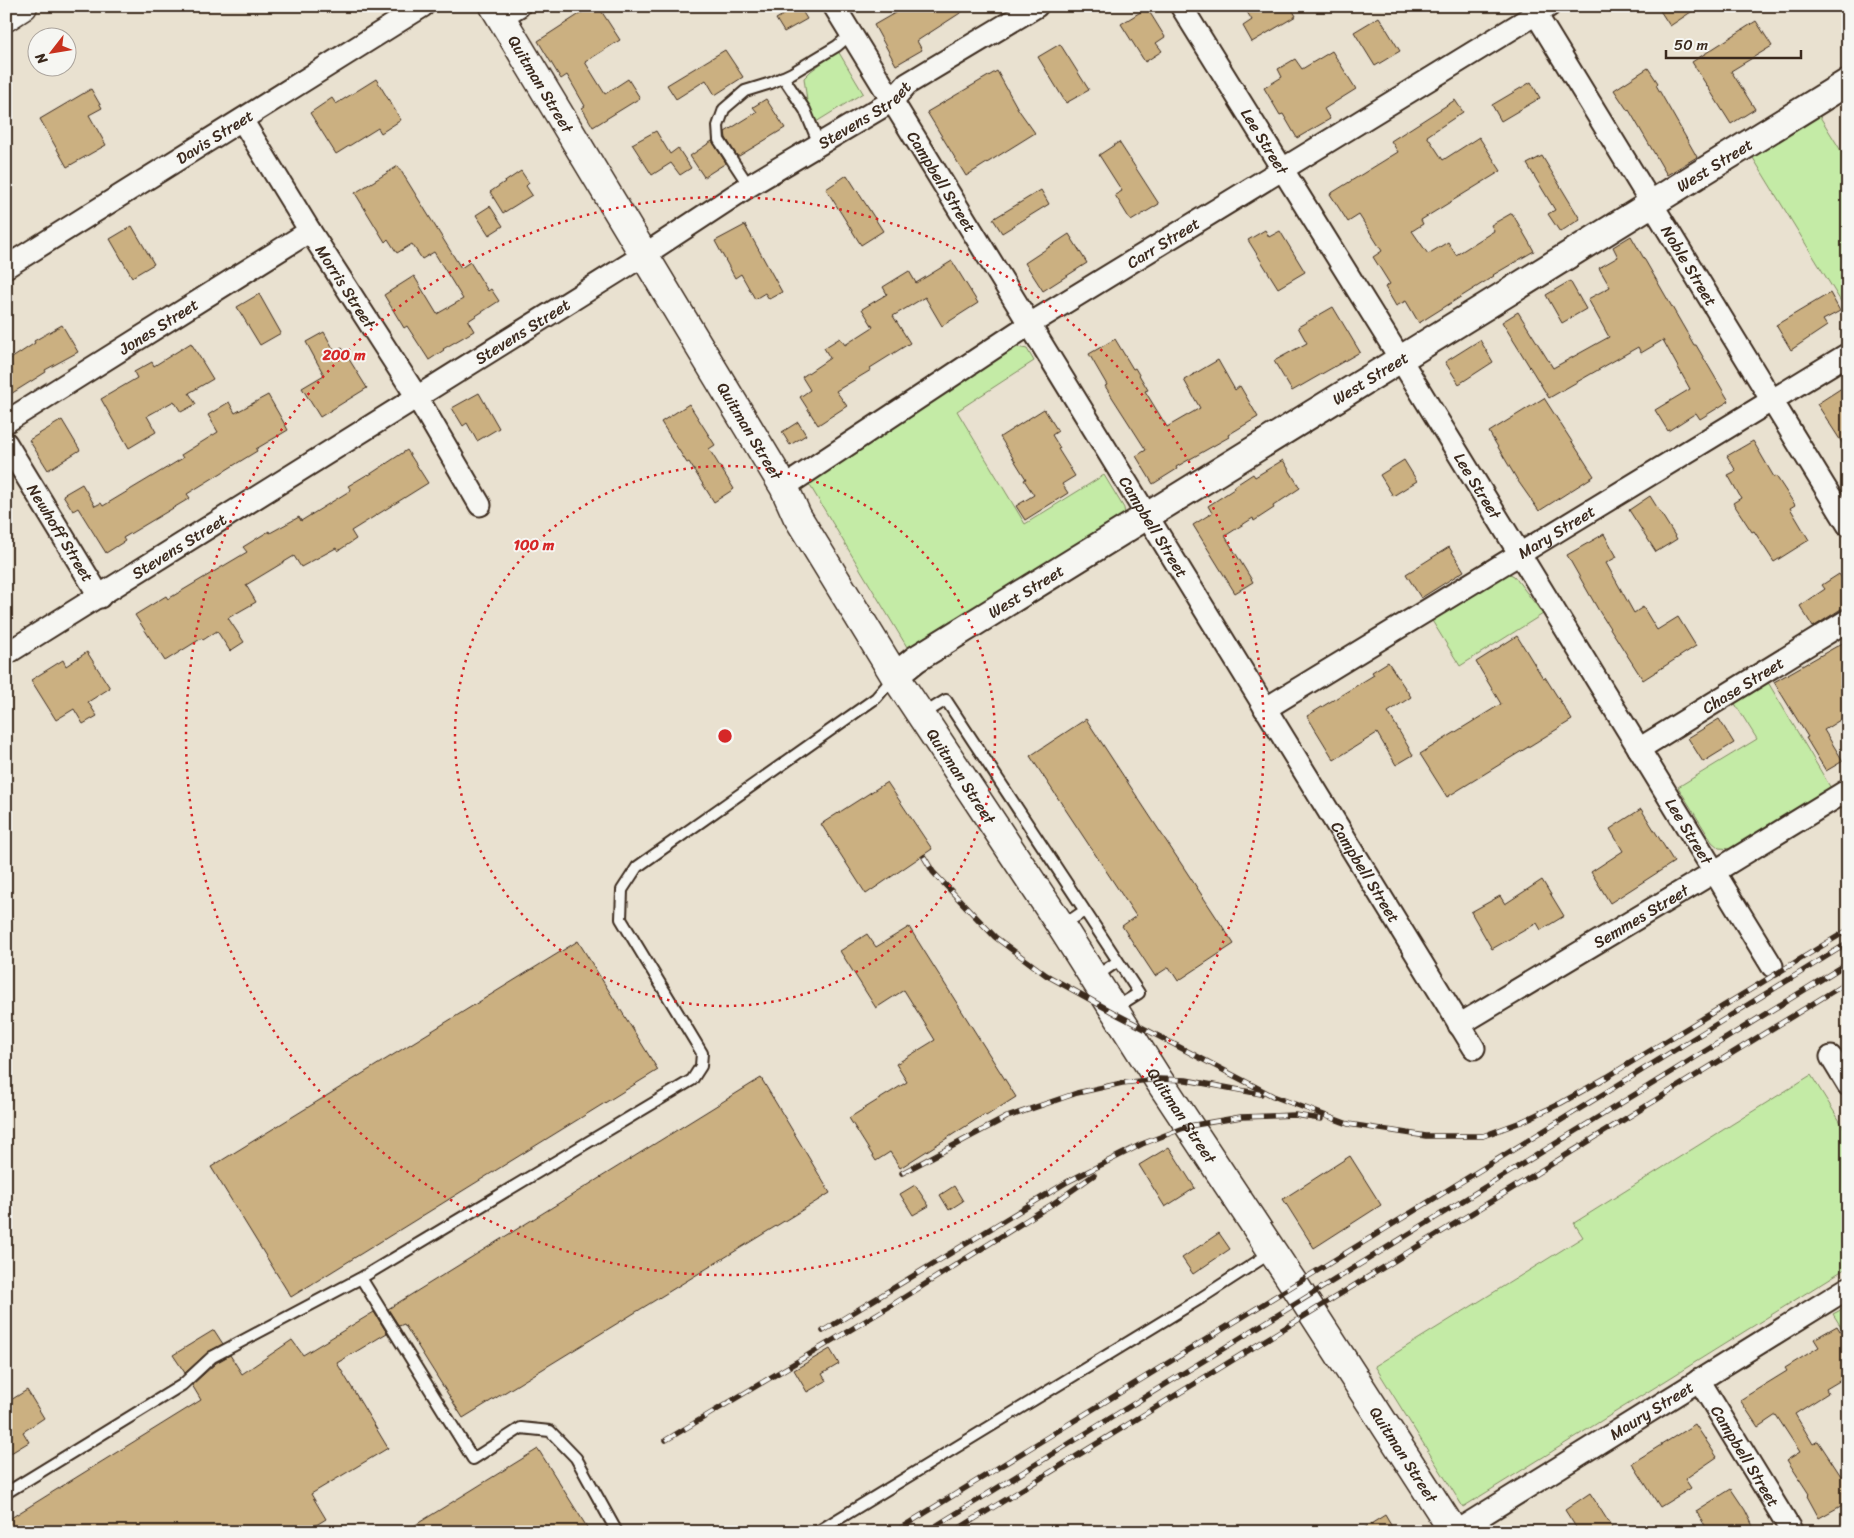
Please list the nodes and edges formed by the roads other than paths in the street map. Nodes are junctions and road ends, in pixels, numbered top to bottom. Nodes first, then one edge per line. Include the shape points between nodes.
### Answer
1 (23, 6) edge
2 (423, 6) edge
3 (834, 6) edge
4 (1037, 6) edge
5 (1181, 6) edge
6 (1538, 9) edge
7 (504, 10) edge
8 (6, 17) edge
9 (851, 34) junction
10 (783, 77) junction
11 (1848, 82) edge
12 (892, 101) junction
13 (242, 120) junction
14 (819, 144) junction
15 (1283, 170) junction
16 (748, 186) junction
17 (1652, 205) junction
18 (310, 230) junction
19 (644, 255) junction
20 (6, 267) edge
21 (1030, 324) junction
22 (1848, 354) edge
23 (1402, 360) junction
24 (417, 397) junction
25 (1772, 400) junction
26 (6, 422) edge
27 (6, 443) edge
28 (784, 487) junction
29 (480, 505) dead end
30 (1147, 516) junction
31 (1848, 525) edge
32 (1520, 553) junction
33 (100, 597) junction
34 (1848, 620) edge
35 (6, 654) edge
36 (895, 676) junction
37 (1265, 709) junction
38 (922, 715) junction
39 (1639, 749) junction
40 (1848, 790) edge
41 (1714, 872) junction
42 (1084, 911) junction
43 (1062, 926) junction
44 (1118, 961) junction
45 (1772, 966) dead end
46 (1094, 977) junction
47 (1114, 1008) junction
48 (1459, 1025) junction
49 (1474, 1048) dead end
50 (1831, 1057) dead end
51 (1848, 1085) edge
52 (1273, 1252) junction
53 (361, 1278) junction
54 (1848, 1288) edge
55 (1699, 1380) junction
56 (6, 1492) edge
57 (617, 1532) edge
58 (817, 1532) edge
59 (1455, 1532) edge
60 (1792, 1532) edge

1 - 8 main road
2 - 13 street, Davis Street
3 - 9 street, Campbell Street
4 - 12 street, Stevens Street via 908,84
5 - 15 street, Lee Street
6 - 15 street, Carr Street
6 - 17 street, Noble Street
7 - 19 main road, Quitman Street
9 - 10 lane
9 - 12 street, Campbell Street
10 - 14 lane via 805,110
10 - 16 lane via 745,91 724,109 718,126 719,140
11 - 17 street, West Street
12 - 14 street, Stevens Street
12 - 21 street, Campbell Street
13 - 18 street, Morris Street
13 - 20 street, Davis Street
14 - 16 street, Stevens Street
15 - 21 street, Carr Street
15 - 23 street, Lee Street
16 - 19 street, Stevens Street
17 - 23 street, West Street
17 - 25 street, Noble Street
18 - 24 street, Morris Street
18 - 26 street, Jones Street
19 - 24 street, Stevens Street
19 - 28 main road, Quitman Street
21 - 28 street, Carr Street
21 - 30 street, Campbell Street
22 - 25 street, Mary Street
23 - 30 street, West Street
23 - 32 street, Lee Street
24 - 29 street, Morris Street
24 - 33 street, Stevens Street
25 - 31 street, Noble Street
25 - 32 street, Mary Street
27 - 33 street, Newhoff Street
28 - 36 main road, Quitman Street via 797,516
30 - 36 street, West Street via 916,659
30 - 37 street, Campbell Street
32 - 37 street, Mary Street
32 - 39 street, Lee Street
33 - 35 street, Stevens Street
34 - 39 street, Chase Street
36 - 38 main road, Quitman Street
36 - 53 lane via 876,698 637,867 622,890 621,919 702,1053 701,1066 692,1080
37 - 48 street, Campbell Street
38 - 42 lane via 946,700
38 - 43 main road, Quitman Street
39 - 41 street, Lee Street
40 - 41 street, Semmes Street
41 - 45 street, Lee Street
41 - 48 street, Semmes Street
42 - 43 lane
42 - 44 lane
43 - 46 main road, Quitman Street
44 - 46 lane
44 - 47 lane via 1139,994
46 - 47 main road, Quitman Street
47 - 52 main road, Quitman Street
48 - 49 street, Campbell Street
50 - 51 street
52 - 58 lane
52 - 59 main road, Quitman Street
53 - 56 lane via 212,1357 182,1385
53 - 57 lane via 473,1459 522,1428 550,1431 576,1458
54 - 55 street, Maury Street
55 - 59 street, Maury Street
55 - 60 street, Campbell Street

